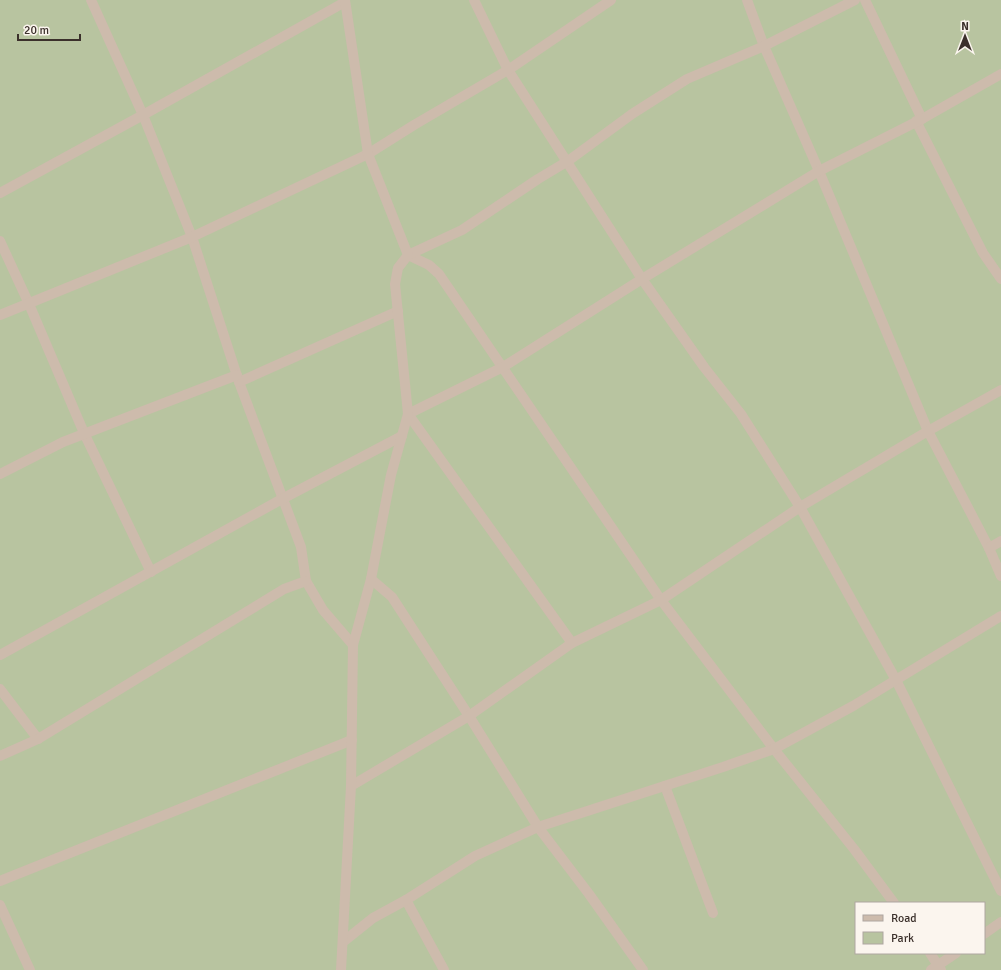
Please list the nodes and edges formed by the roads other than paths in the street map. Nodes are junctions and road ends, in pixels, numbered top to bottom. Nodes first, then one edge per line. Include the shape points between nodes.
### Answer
1 (91, 0) edge
2 (474, 0) edge
3 (611, 0) edge
4 (747, 0) edge
5 (855, 0) edge
6 (865, 0) edge
7 (345, 1) edge
8 (764, 46) junction
9 (508, 70) junction
10 (1001, 74) edge
11 (143, 115) junction
12 (919, 120) junction
13 (368, 154) junction
14 (568, 161) junction
15 (819, 171) junction
16 (0, 193) edge
17 (192, 237) junction
18 (0, 241) edge
19 (408, 255) junction
20 (642, 279) junction
21 (1001, 279) edge
22 (29, 304) junction
23 (398, 311) junction
24 (0, 315) edge
25 (503, 367) junction
26 (238, 378) junction
27 (1001, 390) edge
28 (408, 414) junction
29 (928, 431) junction
30 (84, 433) junction
31 (402, 436) junction
32 (0, 474) edge
33 (282, 499) junction
34 (800, 507) junction
35 (1001, 541) edge
36 (989, 548) junction
37 (151, 572) junction
38 (1001, 576) edge
39 (371, 579) junction
40 (306, 581) junction
41 (661, 600) junction
42 (1001, 616) edge
43 (572, 643) junction
44 (353, 645) junction
45 (0, 655) edge
46 (896, 680) junction
47 (0, 689) edge
48 (469, 716) junction
49 (38, 739) junction
50 (352, 740) junction
51 (774, 749) junction
52 (0, 756) edge
53 (351, 786) junction
54 (665, 786) junction
55 (538, 827) junction
56 (0, 881) edge
57 (1001, 891) edge
58 (406, 900) junction
59 (893, 902) edge
60 (0, 905) edge
61 (713, 913) dead end
62 (1001, 922) edge
63 (985, 933) edge
64 (343, 942) junction
65 (930, 954) edge
66 (955, 954) edge
67 (937, 968) edge
68 (30, 970) edge
69 (341, 970) edge
70 (444, 970) edge
71 (643, 970) edge

1 - 11 street
2 - 9 street
3 - 9 street
4 - 8 street
5 - 8 street
6 - 12 street
7 - 11 street
7 - 13 street
8 - 14 street via 687,79 632,114
8 - 15 street
9 - 13 street
9 - 14 street
10 - 12 street
11 - 16 street
11 - 17 street
12 - 15 street
12 - 21 street via 984,253
13 - 17 street
13 - 19 street
14 - 19 street via 462,230
14 - 20 street
15 - 20 street
15 - 29 street
17 - 22 street
17 - 26 street
18 - 22 street
19 - 23 street via 398,268 395,284
19 - 25 street via 429,265 439,274
20 - 25 street
20 - 34 street via 704,367 741,414
22 - 24 street
22 - 30 street
23 - 26 street
23 - 28 street
25 - 28 street
25 - 41 street
26 - 30 street
26 - 33 street
27 - 29 street
28 - 31 street
28 - 43 street
29 - 34 street
29 - 36 street
30 - 32 street
30 - 37 street
31 - 33 street
31 - 39 street via 391,475
33 - 37 street
33 - 40 street via 301,547
34 - 41 street
34 - 46 street
35 - 36 street
36 - 38 street
37 - 45 street
39 - 44 street
39 - 48 street via 392,597
40 - 44 street via 323,610
40 - 49 street via 284,589
41 - 43 street
41 - 51 street
42 - 46 street
43 - 48 street
44 - 50 street
46 - 51 street
46 - 57 street
47 - 49 street
48 - 53 street
48 - 55 street
49 - 52 street
50 - 53 street
50 - 56 street
51 - 54 street
51 - 59 street
53 - 64 street
54 - 55 street
54 - 61 street
55 - 58 street via 475,856
55 - 71 street
58 - 64 street via 373,918
58 - 70 street
60 - 68 street
62 - 63 street
64 - 69 street
65 - 67 street
66 - 67 street

